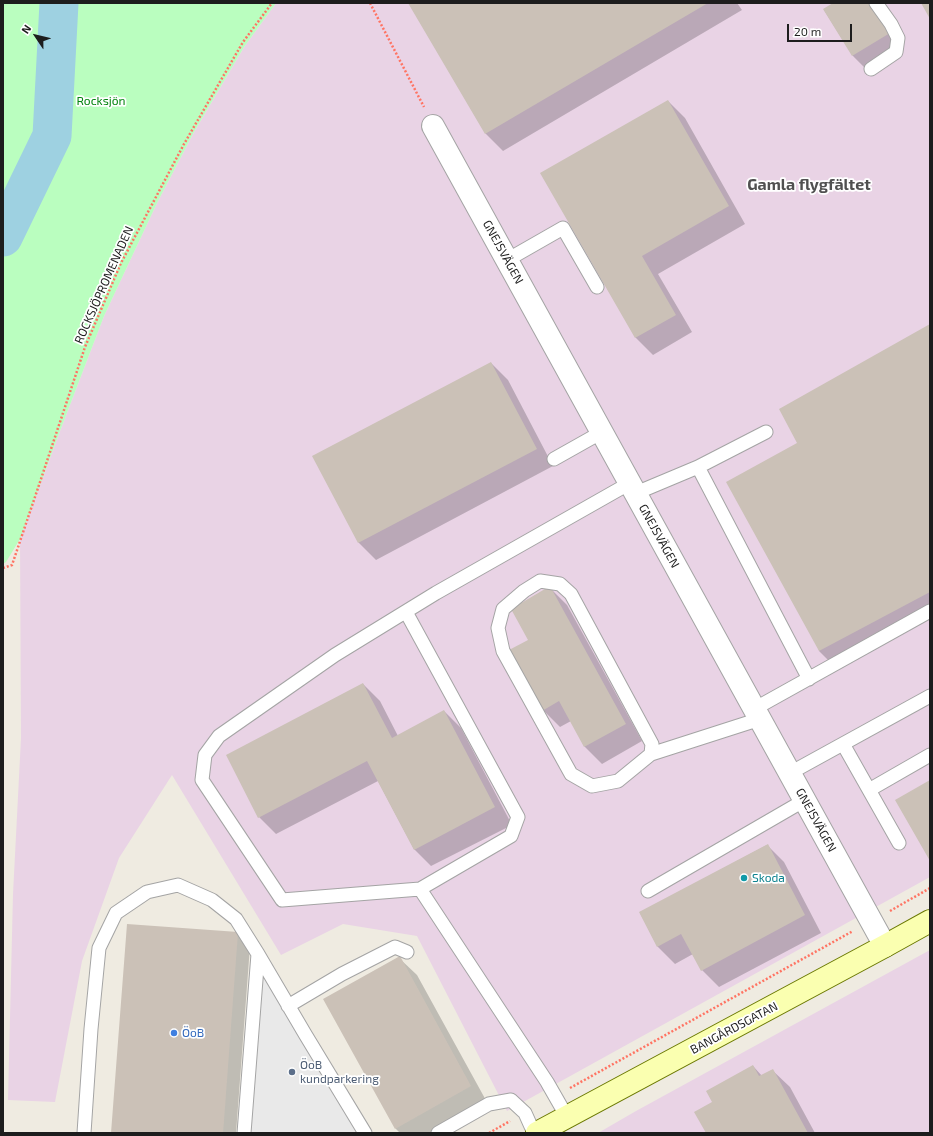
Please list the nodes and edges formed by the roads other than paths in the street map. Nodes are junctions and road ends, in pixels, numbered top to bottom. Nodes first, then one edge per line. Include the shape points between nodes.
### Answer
1 (876, 3) edge
2 (871, 69) dead end
3 (433, 126) road end
4 (507, 260) junction
5 (597, 287) dead end
6 (602, 432) junction
7 (766, 432) dead end
8 (554, 459) dead end
9 (698, 467) junction
10 (633, 488) junction
11 (406, 612) junction
12 (930, 612) edge
13 (809, 679) junction
14 (930, 696) edge
15 (757, 714) junction
16 (843, 744) junction
17 (651, 754) junction
18 (930, 755) edge
19 (790, 773) junction
20 (869, 790) junction
21 (804, 800) junction
22 (899, 842) dead end
23 (420, 889) junction
24 (648, 891) dead end
25 (930, 921) edge
26 (885, 946) junction
27 (407, 952) dead end
28 (258, 954) junction
29 (288, 1006) junction
30 (567, 1117) junction
31 (84, 1133) edge
32 (244, 1133) edge
33 (366, 1133) edge
34 (438, 1133) edge
35 (534, 1133) edge
36 (537, 1133) edge

1 - 2 lane via 898,38 896,52
3 - 4 street, GNEJSVÄGEN
4 - 5 lane via 563,228
4 - 6 street, GNEJSVÄGEN
6 - 8 lane
6 - 10 street, GNEJSVÄGEN
7 - 9 lane
9 - 10 lane
9 - 13 lane
10 - 11 lane
10 - 15 street, GNEJSVÄGEN
11 - 23 lane via 518,817 512,836
11 - 23 lane via 335,655 219,736 205,755 202,780 282,900
12 - 13 lane
13 - 15 lane
14 - 16 lane
15 - 17 lane
15 - 19 street, GNEJSVÄGEN
16 - 19 lane
16 - 20 lane
17 - 17 lane via 652,744 571,594 560,584 540,582 524,590 503,610 498,628 503,651 571,774 592,786 618,781
18 - 20 lane
19 - 21 street, GNEJSVÄGEN
20 - 22 lane
21 - 24 lane
21 - 26 street, GNEJSVÄGEN
23 - 30 lane
25 - 26 main road, BANGÅRDSGATAN
26 - 30 main road, BANGÅRDSGATAN
27 - 29 lane via 395,947
28 - 29 lane
28 - 31 lane via 236,919 212,900 178,885 146,892 116,913 99,948
28 - 32 lane
29 - 33 lane
30 - 36 main road, BANGÅRDSGATAN
34 - 35 lane via 489,1104 511,1100 525,1113

